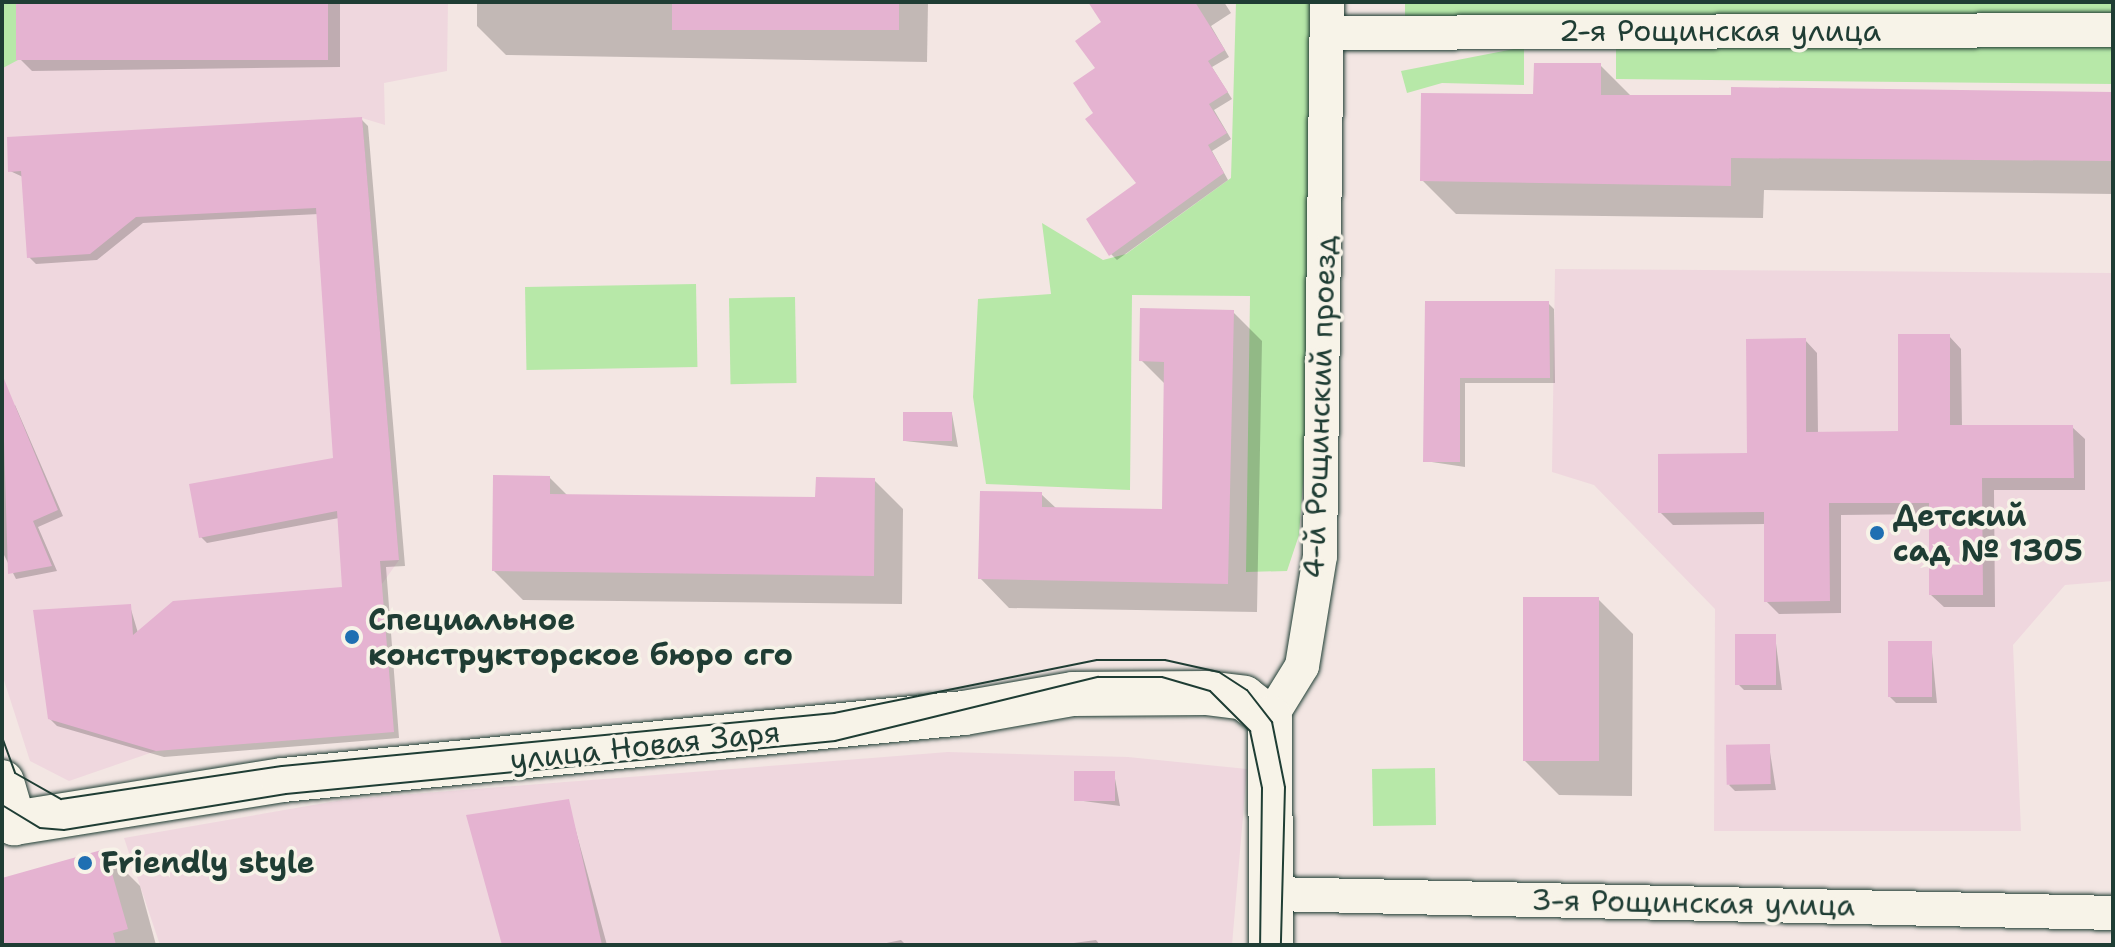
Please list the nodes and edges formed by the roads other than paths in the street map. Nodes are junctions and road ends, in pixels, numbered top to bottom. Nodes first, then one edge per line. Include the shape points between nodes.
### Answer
1 (1327, 17) edge
2 (2113, 30) edge
3 (1270, 718) junction
4 (2, 782) edge
5 (8, 825) edge
6 (1272, 894) junction
7 (2113, 913) edge
8 (1271, 945) edge

1 - 2 street, 2-я Рощинская улица
1 - 3 street, 4-й Рощинский проезд via 1320,556 1302,666
3 - 5 street, улица Новая Заря via 1244,698 1206,693 1073,694 964,713 283,780
3 - 6 street
4 - 5 street
6 - 7 street, 3-я Рощинская улица
6 - 8 street

